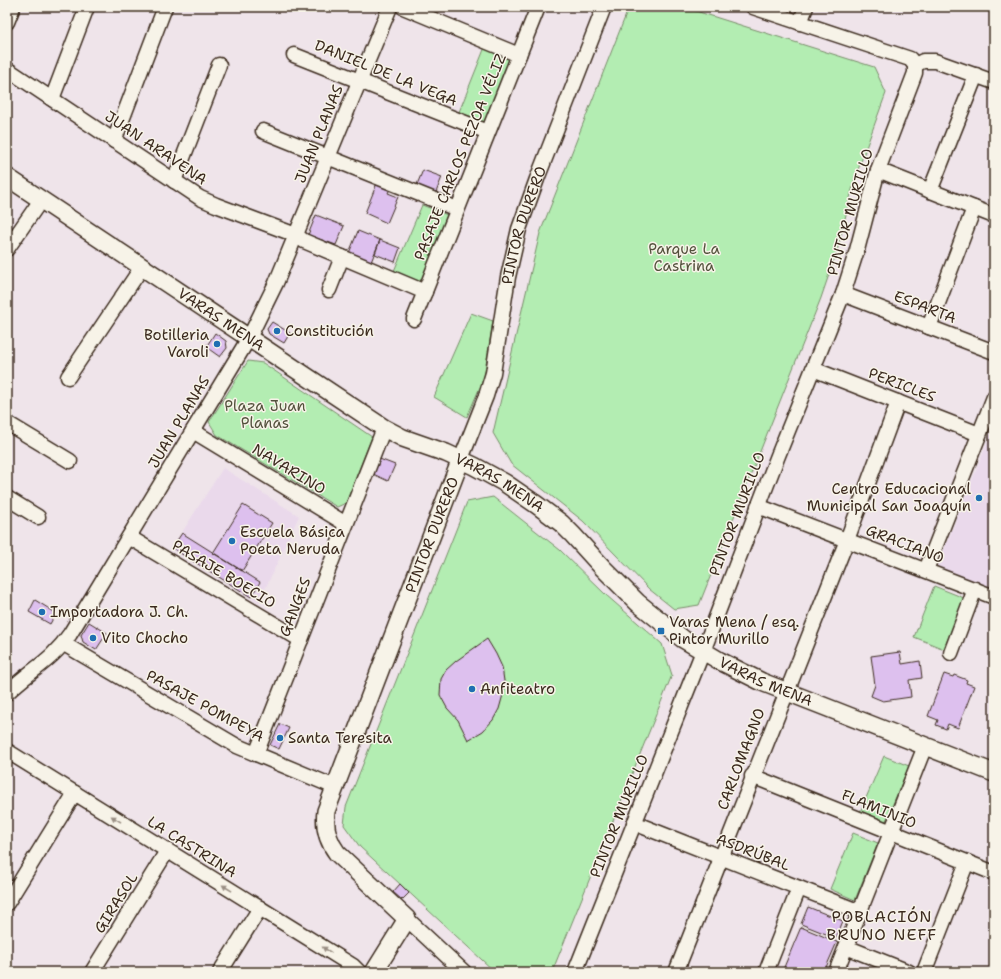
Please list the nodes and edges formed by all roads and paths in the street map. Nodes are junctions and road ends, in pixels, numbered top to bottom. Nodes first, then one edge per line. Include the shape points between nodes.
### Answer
1 (13, 7) edge
2 (88, 7) edge
3 (165, 7) edge
4 (390, 7) edge
5 (403, 7) edge
6 (538, 7) edge
7 (604, 7) edge
8 (753, 7) edge
9 (806, 7) edge
10 (7, 22) edge
11 (800, 22) junction
12 (519, 54) junction
13 (294, 55) dead end
14 (915, 64) junction
15 (219, 65) dead end
16 (7, 69) edge
17 (976, 75) junction
18 (359, 81) junction
19 (994, 82) edge
20 (52, 99) junction
21 (263, 131) dead end
22 (488, 132) junction
23 (114, 141) junction
24 (328, 157) junction
25 (878, 170) junction
26 (7, 177) edge
27 (174, 181) junction
28 (930, 191) junction
29 (41, 200) junction
30 (974, 208) junction
31 (458, 209) junction
32 (994, 216) edge
33 (296, 235) junction
34 (7, 250) edge
35 (342, 257) junction
36 (142, 267) junction
37 (329, 290) dead end
38 (425, 292) junction
39 (843, 294) junction
40 (414, 319) dead end
41 (929, 326) junction
42 (249, 338) junction
43 (994, 352) edge
44 (813, 369) junction
45 (68, 377) dead end
46 (898, 402) junction
47 (993, 403) edge
48 (7, 423) edge
49 (384, 428) junction
50 (193, 431) junction
51 (979, 434) junction
52 (461, 460) junction
53 (70, 461) dead end
54 (7, 498) edge
55 (758, 506) junction
56 (38, 517) dead end
57 (346, 524) junction
58 (129, 537) junction
59 (847, 540) junction
60 (926, 570) junction
61 (974, 589) junction
62 (994, 597) edge
63 (301, 640) junction
64 (64, 644) junction
65 (702, 651) junction
66 (951, 654) dead end
67 (786, 691) junction
68 (7, 693) edge
69 (925, 746) junction
70 (7, 751) edge
71 (256, 754) junction
72 (994, 773) edge
73 (752, 776) junction
74 (335, 787) junction
75 (75, 793) junction
76 (634, 823) junction
77 (891, 832) junction
78 (167, 851) junction
79 (721, 857) junction
80 (967, 862) junction
81 (994, 873) edge
82 (799, 888) junction
83 (7, 903) edge
84 (260, 908) junction
85 (860, 912) junction
86 (406, 919) junction
87 (846, 947) junction
88 (92, 972) edge
89 (220, 972) edge
90 (359, 972) edge
91 (374, 972) edge
92 (464, 972) edge
93 (575, 972) edge
94 (676, 972) edge
95 (766, 972) edge
96 (836, 972) edge
97 (909, 972) edge
98 (924, 972) edge

1 - 10 street
2 - 20 street
3 - 23 street
4 - 18 street, JUAN PLANAS
5 - 12 street
6 - 12 street, PASAJE CARLOS PEZOA VÉLIZ
7 - 52 street, PINTOR DURERO via 519,229 508,277 493,373
8 - 11 street
9 - 11 street
11 - 14 street via 910,59
12 - 22 street, PASAJE CARLOS PEZOA VÉLIZ
13 - 18 street, DANIEL DE LA VEGA
14 - 17 street via 935,60
14 - 25 street, PINTOR MURILLO via 915,74
15 - 27 street
16 - 20 street, JUAN ARAVENA
17 - 19 street
17 - 28 street
18 - 22 street, DANIEL DE LA VEGA
18 - 24 street, JUAN PLANAS
20 - 23 street, JUAN ARAVENA
21 - 24 street
22 - 31 street, PASAJE CARLOS PEZOA VÉLIZ
23 - 27 street, JUAN ARAVENA
24 - 31 street
24 - 33 street, JUAN PLANAS
25 - 28 street
25 - 39 street, PINTOR MURILLO
26 - 29 street, VARAS MENA
27 - 33 street, JUAN ARAVENA via 208,202
28 - 30 street
29 - 34 street
29 - 36 street, VARAS MENA
30 - 32 street
30 - 41 street
31 - 38 street, PASAJE CARLOS PEZOA VÉLIZ
33 - 35 street, JUAN ARAVENA
33 - 42 street, JUAN PLANAS
35 - 37 street
35 - 38 street, JUAN ARAVENA
36 - 42 street, VARAS MENA
36 - 45 street
38 - 40 street, PASAJE CARLOS PEZOA VÉLIZ
39 - 41 street, ESPARTA
39 - 44 street, PINTOR MURILLO
41 - 43 street, ESPARTA
42 - 49 street, VARAS MENA
42 - 50 street, JUAN PLANAS
44 - 46 street, PERICLES
44 - 55 street, PINTOR MURILLO
46 - 51 street, PERICLES
46 - 59 street, CARLOMAGNO
47 - 51 street
48 - 53 street
49 - 52 street, VARAS MENA
49 - 57 street, GANGES
50 - 57 street, NAVARINO
50 - 58 street, JUAN PLANAS
51 - 60 street
52 - 65 street, VARAS MENA via 505,483 548,512 638,603
52 - 74 street, PINTOR DURERO
54 - 56 street
55 - 59 street, GRACIANO
55 - 65 street, PINTOR MURILLO
57 - 63 street, GANGES
58 - 63 street, PASAJE BOECIO
58 - 64 street, JUAN PLANAS
59 - 60 street, GRACIANO
59 - 67 street, CARLOMAGNO
60 - 61 street, GRACIANO
61 - 62 street, GRACIANO
61 - 66 street
63 - 71 street, GANGES
64 - 68 street, JUAN PLANAS
64 - 71 street, PASAJE POMPEYA via 209,730
65 - 67 street, VARAS MENA via 738,671
65 - 76 street, PINTOR MURILLO
67 - 69 street, VARAS MENA
67 - 73 street, CARLOMAGNO
69 - 72 street, VARAS MENA
69 - 77 street
70 - 75 street, LA CASTRINA
71 - 74 street, PASAJE POMPEYA
73 - 77 street, FLAMINIO
73 - 79 street, CARLOMAGNO
74 - 86 street, PINTOR DURERO via 325,818 326,833 332,847
78 -> 75 street, LA CASTRINA
75 - 83 street
76 - 79 street, ASDRÚBAL
76 - 93 street, PINTOR MURILLO
77 - 80 street, FLAMINIO
77 - 85 street
84 -> 78 street, LA CASTRINA
78 - 88 street, GIRASOL
79 - 82 street, ASDRÚBAL
79 - 94 street, CARLOMAGNO
80 - 81 street, FLAMINIO
80 - 98 street
82 - 85 street, ASDRÚBAL
82 - 95 street
84 - 89 street
90 -> 84 street, LA CASTRINA
85 - 87 street
86 - 91 street
86 - 92 street
87 - 96 street
87 - 97 street

